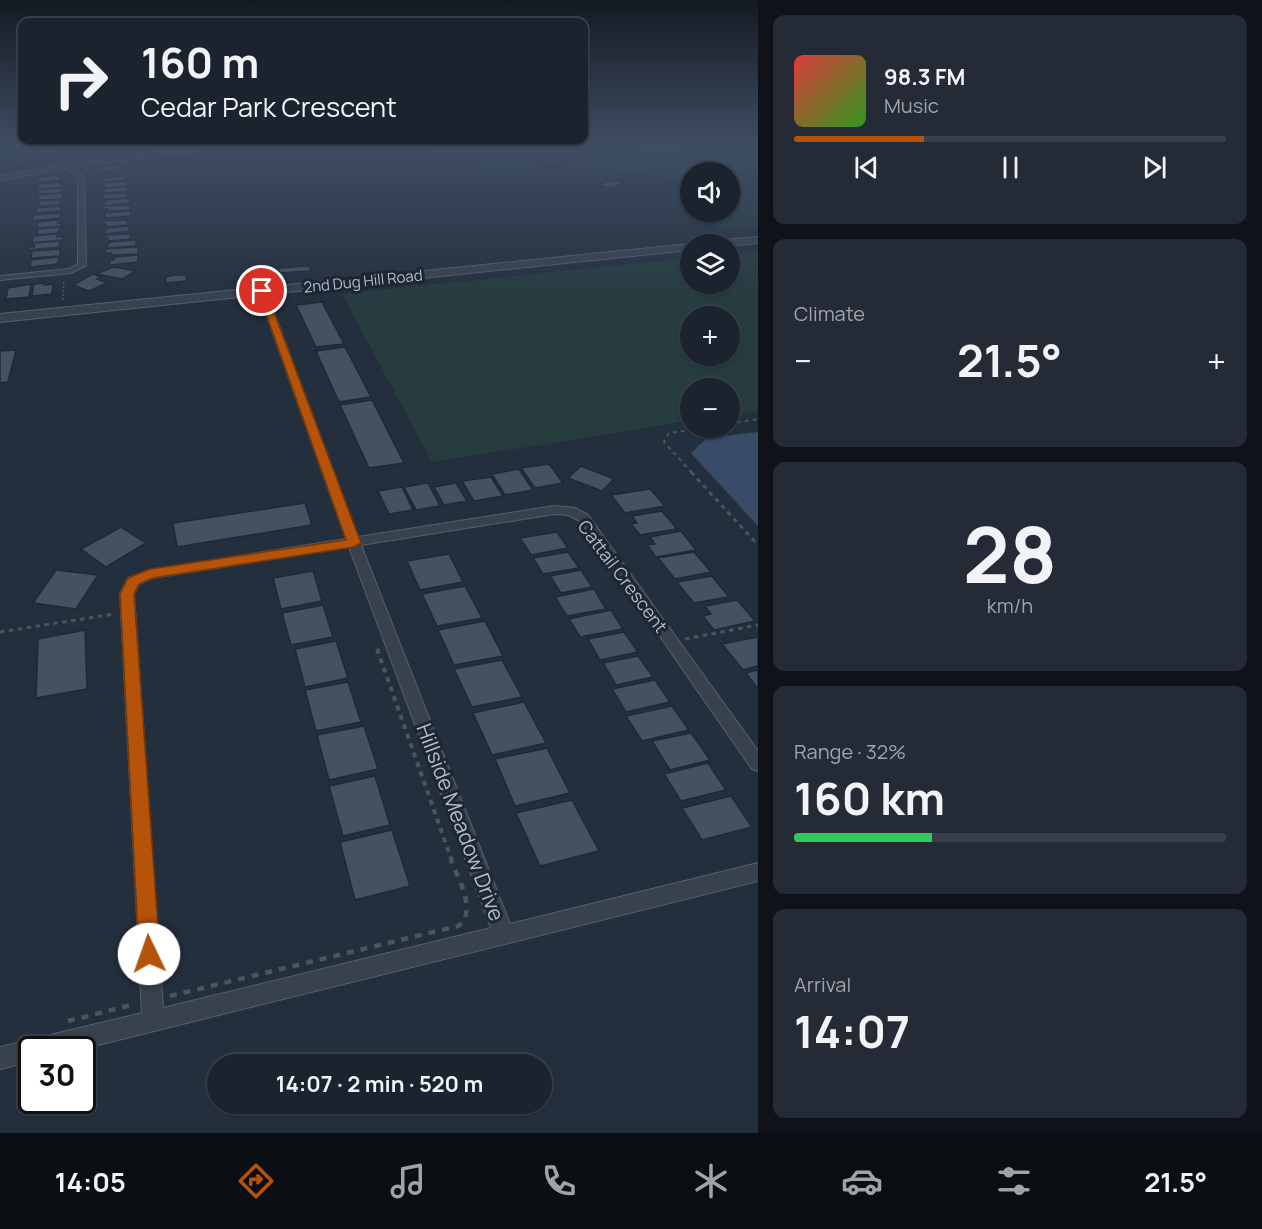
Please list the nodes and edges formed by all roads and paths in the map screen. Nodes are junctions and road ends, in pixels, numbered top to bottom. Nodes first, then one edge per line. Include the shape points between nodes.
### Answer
1 (81, 196) edge
2 (758, 240) edge
3 (740, 242) edge
4 (680, 248) edge
5 (64, 272) junction
6 (0, 278) edge
7 (262, 291) junction
8 (62, 312) junction
9 (0, 318) edge
10 (758, 420) edge
11 (740, 422) edge
12 (680, 432) edge
13 (354, 543) junction
14 (758, 545) edge
15 (128, 612) junction
16 (758, 625) edge
17 (0, 632) edge
18 (672, 642) junction
19 (375, 644) dead end
20 (758, 764) edge
21 (758, 872) edge
22 (504, 935) junction
23 (152, 1000) junction
24 (153, 1020) junction
25 (65, 1021) dead end
26 (0, 1058) edge

1 - 5 street via 82,265
2 - 3 street
4 - 7 street, 2nd Dug Hill Road
5 - 6 street
5 - 8 path
7 - 8 street, 2nd Dug Hill Road
7 - 13 street, Hillside Meadow Drive
8 - 9 street, 2nd Dug Hill Road
10 - 11 path
12 - 14 path via 669,433 664,442
13 - 15 street, Cattail Crescent via 150,574 133,581 127,594
13 - 18 street, Cattail Crescent via 554,510 571,511 584,518
13 - 22 street, Hillside Meadow Drive
15 - 17 path
15 - 23 street
16 - 18 path
18 - 20 street, Cattail Crescent
19 - 23 path via 468,908 465,922
21 - 22 street
22 - 24 street, Hillside Meadow Drive
23 - 24 street
23 - 25 path
24 - 26 street, Hillside Meadow Drive

